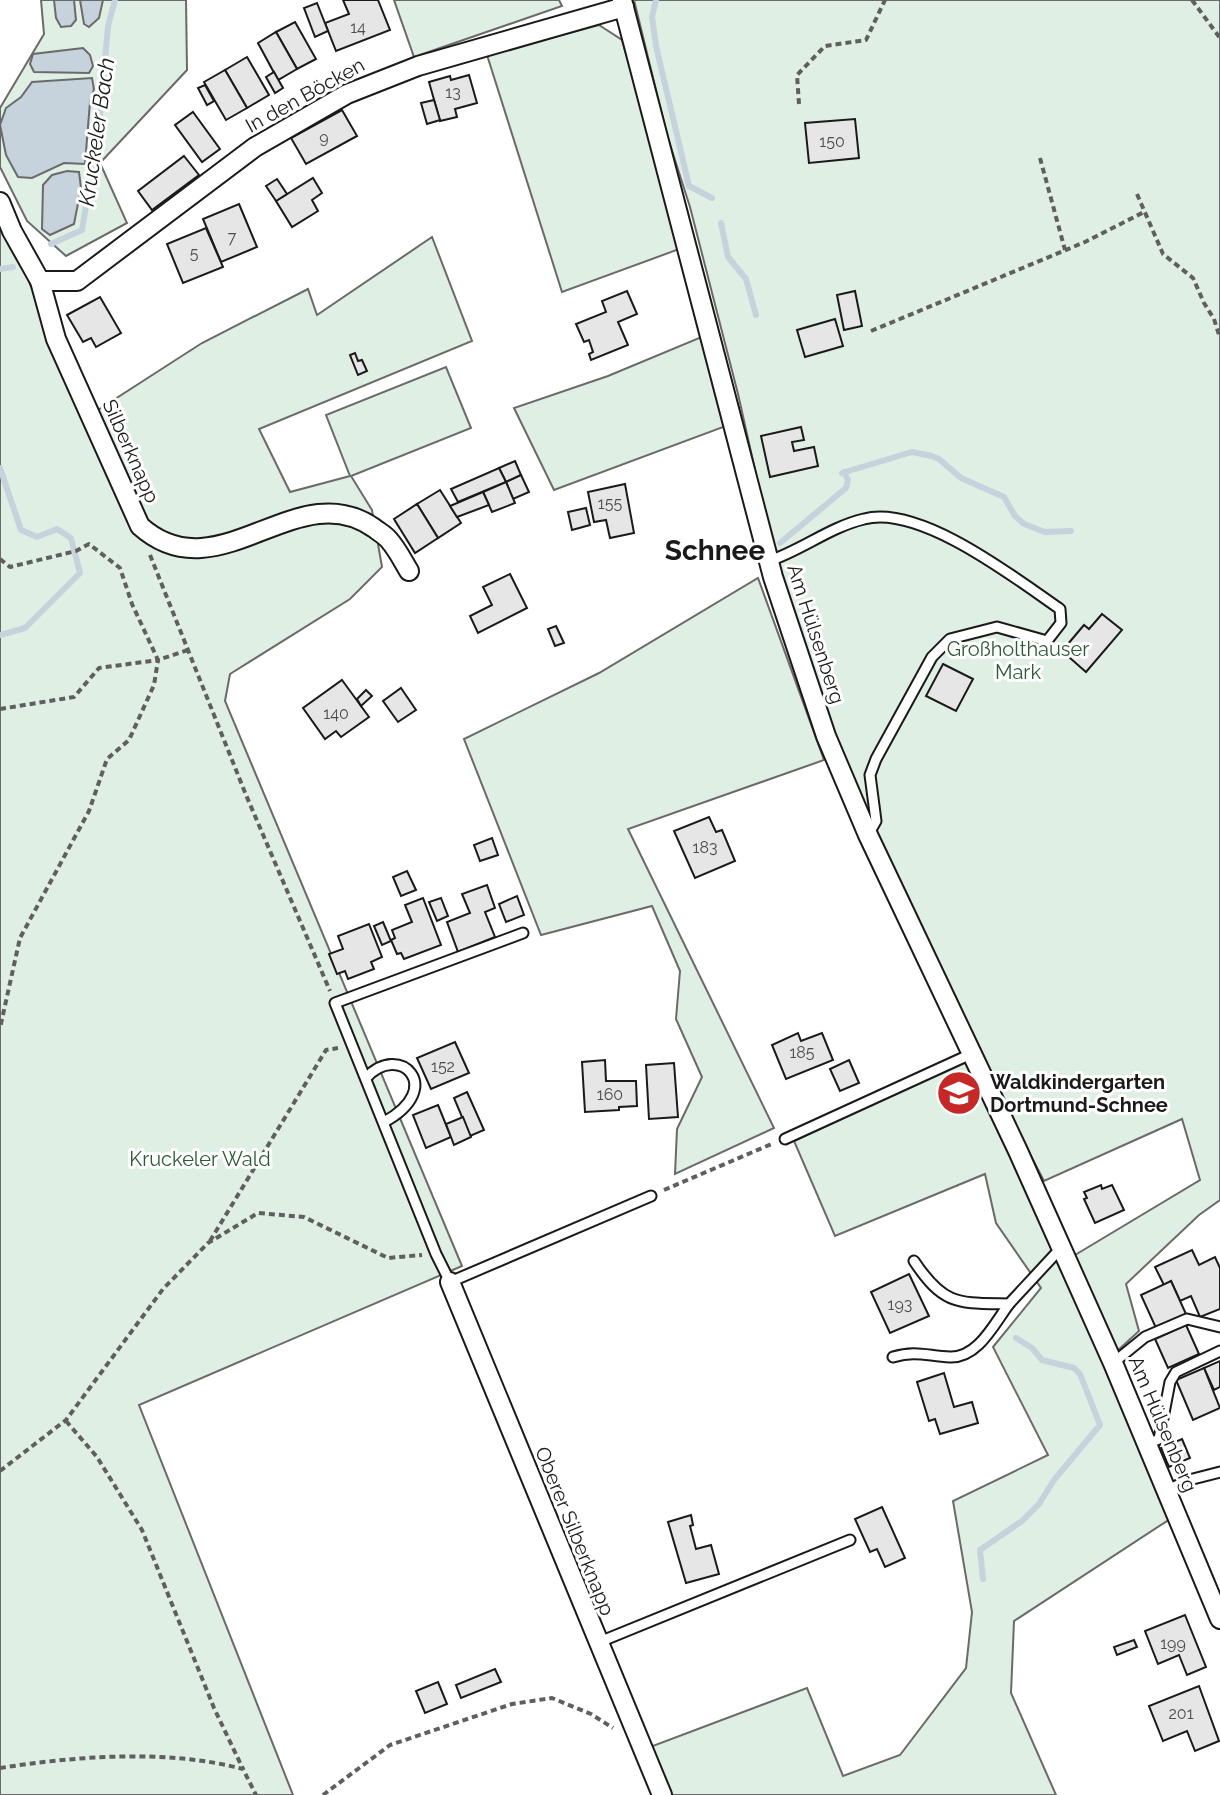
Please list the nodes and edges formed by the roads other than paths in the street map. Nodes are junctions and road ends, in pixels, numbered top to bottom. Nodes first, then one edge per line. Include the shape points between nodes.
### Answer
1 (623, 3) edge
2 (0, 202) edge
3 (40, 281) junction
4 (769, 561) junction
5 (409, 571) dead end
6 (868, 835) junction
7 (523, 933) dead end
8 (971, 1054) junction
9 (366, 1078) junction
10 (384, 1122) junction
11 (785, 1139) road end
12 (651, 1196) road end
13 (1060, 1249) junction
14 (914, 1261) dead end
15 (450, 1282) junction
16 (1009, 1304) junction
17 (1220, 1327) edge
18 (1220, 1351) edge
19 (893, 1357) dead end
20 (1113, 1363) junction
21 (1148, 1444) junction
22 (1220, 1472) edge
23 (1167, 1490) junction
24 (850, 1540) dead end
25 (1220, 1619) edge
26 (597, 1643) junction
27 (662, 1795) edge

1 - 3 street, In den Böcken via 418,66 347,94 255,147 77,281
1 - 4 street, Am Hülsenberg
2 - 3 street, Silberknapp
3 - 5 street, Silberknapp via 56,339 140,526 155,539 203,548 235,543 306,515 336,512 363,520 388,538
4 - 6 street, Am Hülsenberg via 826,736
4 - 6 lane via 866,518 905,519 949,537 1060,609 1061,623 1047,641 997,627 950,639 932,657 870,775 876,821
6 - 8 street, Am Hülsenberg
7 - 9 lane, Oberer Silberknapp via 335,1003
8 - 11 lane
8 - 13 street, Am Hülsenberg
9 - 10 lane, Oberer Silberknapp
9 - 10 lane via 382,1065 394,1064 412,1074 412,1102
10 - 15 lane, Oberer Silberknapp
12 - 15 lane
13 - 16 lane
13 - 20 street, Am Hülsenberg
14 - 16 lane via 931,1286 952,1300
15 - 26 street, Oberer Silberknapp
16 - 19 lane via 967,1354 910,1352
17 - 20 lane via 1187,1319 1145,1337
18 - 21 lane via 1176,1372 1159,1439
20 - 21 street, Am Hülsenberg
21 - 23 street, Am Hülsenberg
22 - 23 lane
23 - 25 street, Am Hülsenberg
24 - 26 lane
26 - 27 street, Oberer Silberknapp

